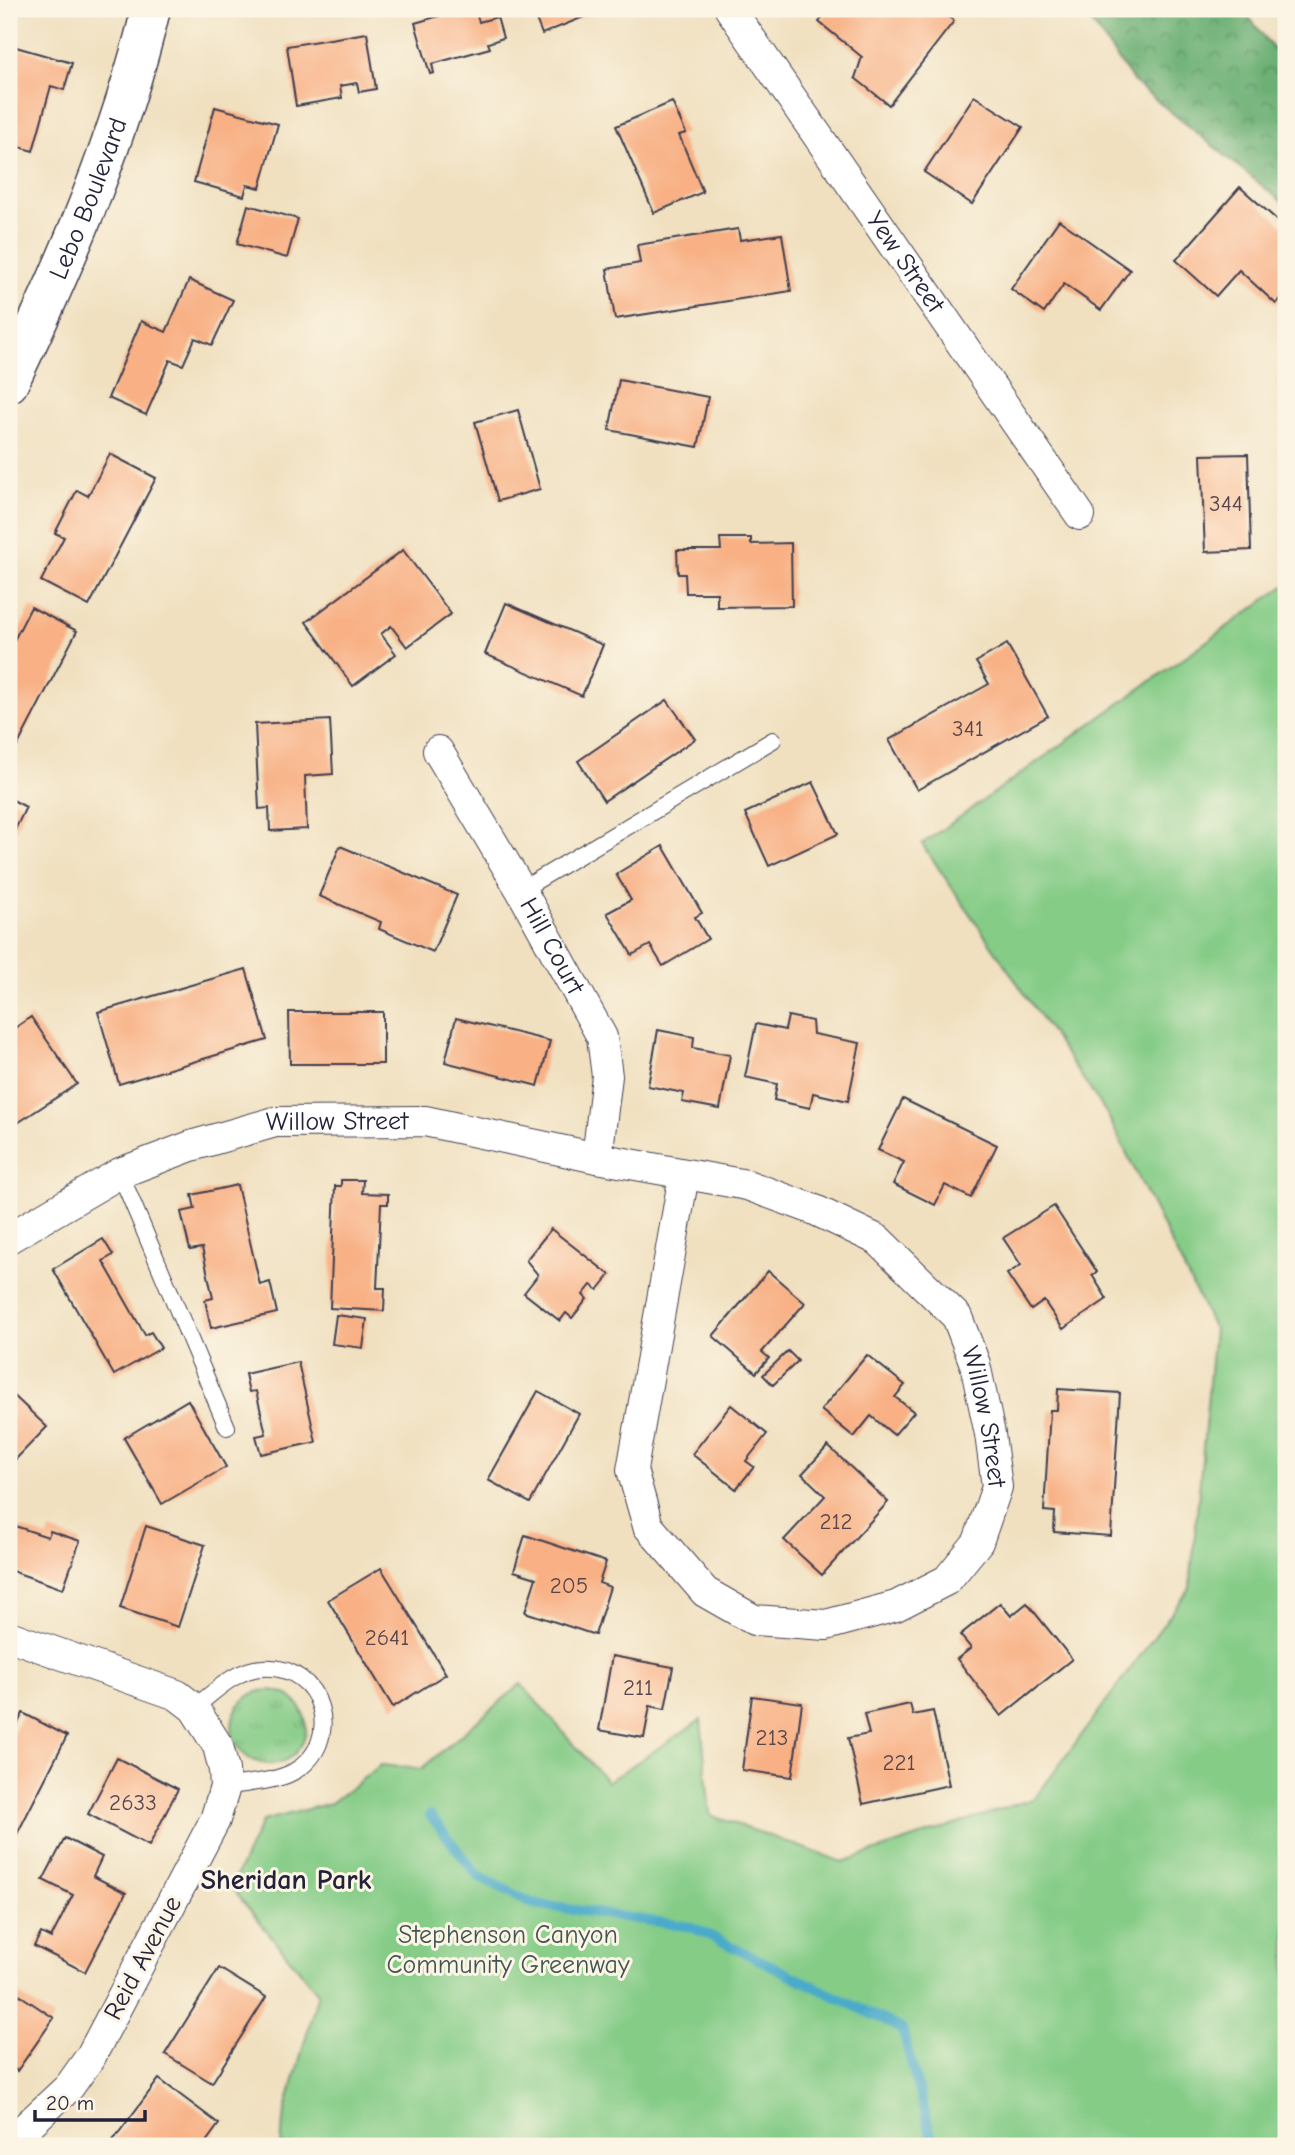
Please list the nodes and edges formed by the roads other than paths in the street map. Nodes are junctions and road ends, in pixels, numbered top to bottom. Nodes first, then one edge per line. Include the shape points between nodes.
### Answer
1 (151, 9) edge
2 (730, 9) edge
3 (9, 383) edge
4 (1080, 516) dead end
5 (773, 740) dead end
6 (438, 751) dead end
7 (521, 890) junction
8 (597, 1158) junction
9 (120, 1173) junction
10 (684, 1175) junction
11 (9, 1238) edge
12 (227, 1427) dead end
13 (9, 1636) edge
14 (194, 1708) junction
15 (225, 1787) junction
16 (9, 2143) edge

1 - 3 main road, Lebo Boulevard via 127,95 61,272
2 - 4 street, Yew Street
5 - 7 lane
6 - 7 street, Hill Court
7 - 8 street, Hill Court via 602,1037 607,1076
8 - 9 street, Willow Street via 425,1121 275,1122
8 - 10 street, Willow Street
9 - 11 street, Willow Street
9 - 12 lane
10 - 10 street, Willow Street via 632,1470 648,1526 705,1592 754,1620 826,1625 896,1606 947,1580 978,1542 997,1487 975,1364 957,1317 878,1240 747,1185
13 - 14 street via 177,1695
14 - 15 street, Reid Avenue via 218,1746
14 - 15 lane via 236,1676 260,1668 287,1669 313,1688 324,1720 317,1753 292,1773
15 - 16 street, Reid Avenue via 215,1820 91,2056 69,2087

